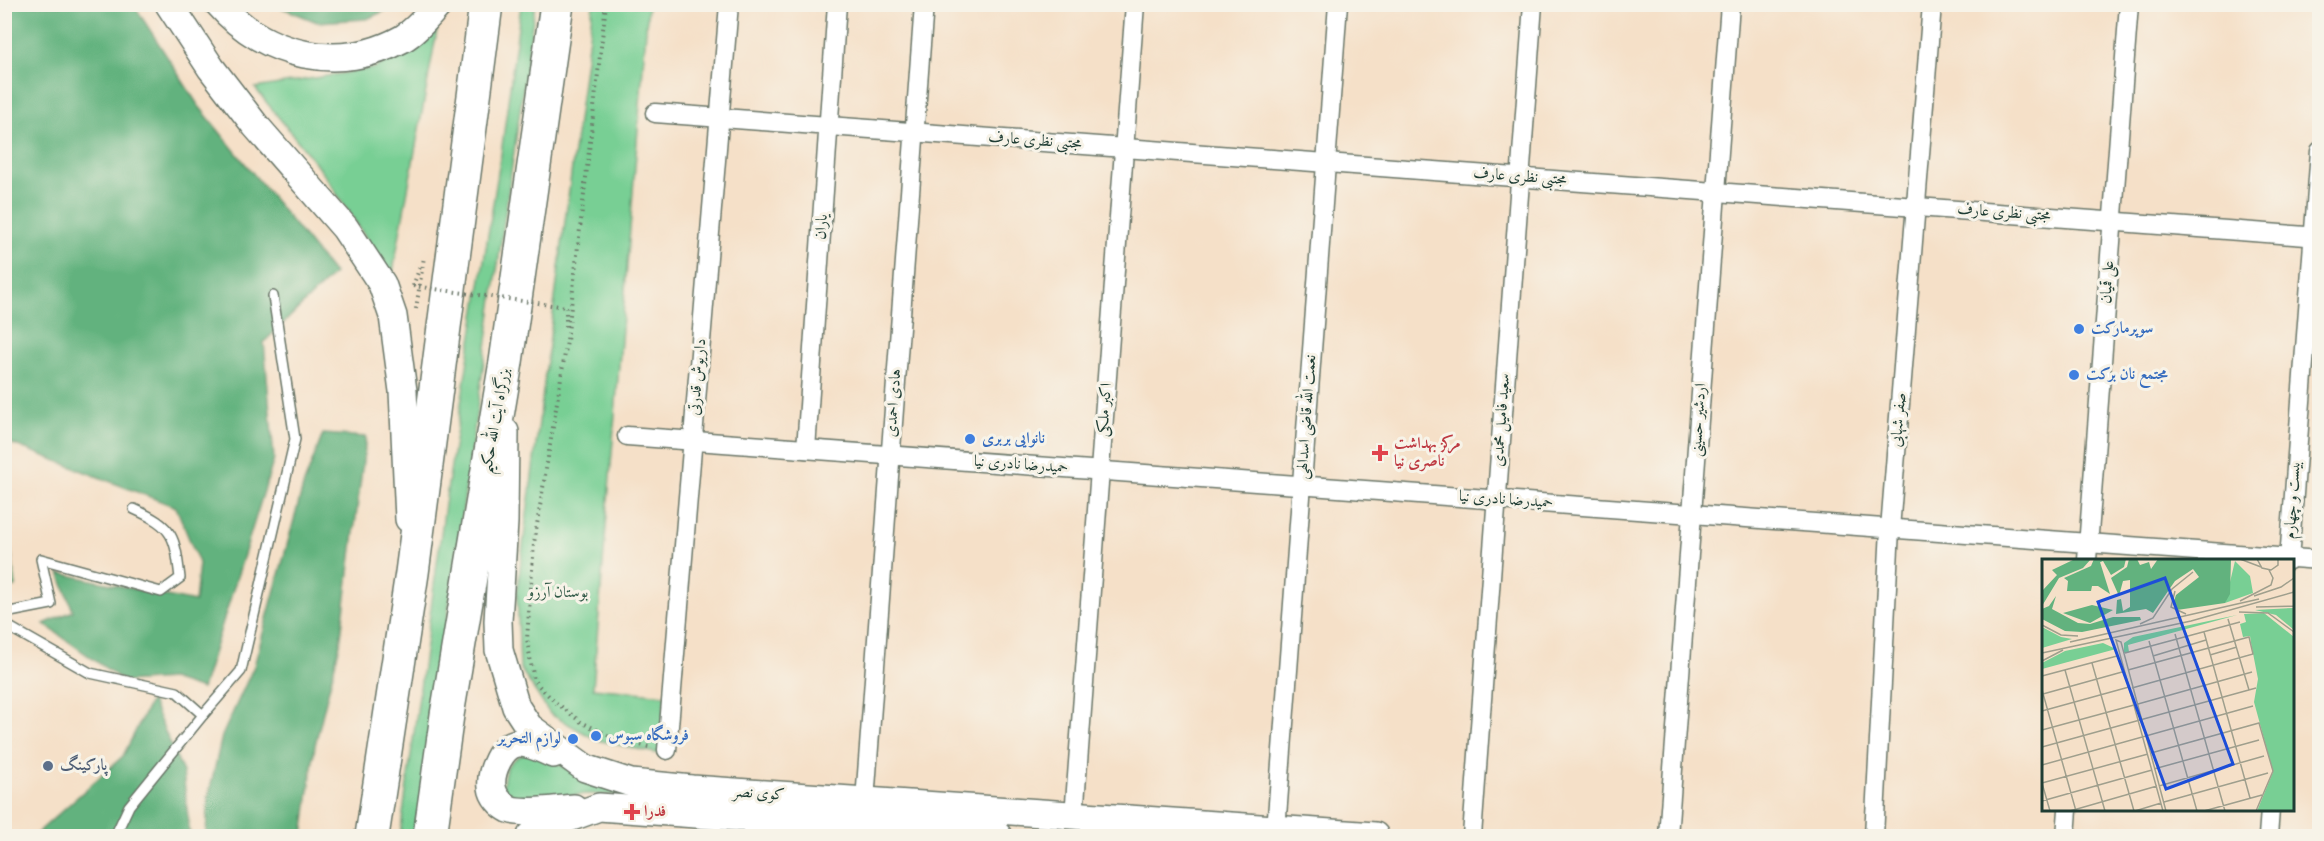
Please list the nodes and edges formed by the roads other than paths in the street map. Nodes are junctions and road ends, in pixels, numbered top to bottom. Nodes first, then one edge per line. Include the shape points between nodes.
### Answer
1 (169, 4) edge
2 (219, 4) edge
3 (439, 4) edge
4 (486, 4) edge
5 (557, 4) edge
6 (729, 4) edge
7 (837, 4) edge
8 (924, 4) edge
9 (1136, 4) edge
10 (1338, 4) edge
11 (1533, 4) edge
12 (1730, 4) edge
13 (1932, 4) edge
14 (2129, 4) edge
15 (655, 113) dead end
16 (720, 117) junction
17 (829, 126) junction
18 (914, 132) junction
19 (1125, 148) junction
20 (2319, 151) edge
21 (1326, 163) junction
22 (1520, 177) junction
23 (1716, 192) junction
24 (1916, 207) junction
25 (2112, 221) junction
26 (2316, 236) edge
27 (273, 296) dead end
28 (506, 362) junction
29 (627, 436) dead end
30 (693, 441) junction
31 (807, 449) junction
32 (890, 455) junction
33 (1100, 470) junction
34 (1302, 485) junction
35 (1497, 500) junction
36 (134, 509) dead end
37 (1692, 514) junction
38 (1890, 529) junction
39 (2087, 552) edge
40 (2289, 559) edge
41 (2294, 559) edge
42 (2319, 560) edge
43 (412, 573) junction
44 (4, 616) edge
45 (4, 624) edge
46 (203, 715) junction
47 (667, 750) road end
48 (585, 768) junction
49 (865, 801) junction
50 (599, 807) junction
51 (2068, 811) edge
52 (2270, 811) edge
53 (1074, 816) junction
54 (1276, 830) junction
55 (115, 837) edge
56 (372, 837) edge
57 (430, 837) edge
58 (531, 837) edge
59 (998, 837) edge
60 (1374, 837) edge
61 (1472, 837) edge
62 (1668, 837) edge
63 (1874, 837) edge
64 (2066, 837) edge
65 (2268, 837) edge

1 - 43 main road via 247,115 345,228 368,260 388,299 403,390
2 - 3 main road via 254,36 308,55 327,57 385,47 404,38
4 - 43 highway
5 - 28 highway, بزرگراه آیت الله حکیم
6 - 16 street, داریوش قدرتی
7 - 17 street, یاران
8 - 18 street, هادی احمدی
9 - 19 street, اکبر ملکی
10 - 21 street, نعمت الله قاضی اسدالهی
11 - 22 street, سعید فامیل محمدی
12 - 23 street, اردشیر حسینی
13 - 24 street, صفر شهابی
14 - 25 street, علی قمیان
15 - 16 street, مجتبی نظری عارف
16 - 17 street, مجتبی نظری عارف
16 - 30 street, داریوش قدرتی
17 - 18 street, مجتبی نظری عارف
17 - 31 street, یاران
18 - 19 street, مجتبی نظری عارف
18 - 32 street, هادی احمدی
19 - 21 street, مجتبی نظری عارف
19 - 33 street, اکبر ملکی
20 - 26 street, بیست و چهارم
21 - 22 street, مجتبی نظری عارف
21 - 34 street, نعمت الله قاضی اسدالهی
22 - 23 street, مجتبی نظری عارف
22 - 35 street, سعید فامیل محمدی
23 - 24 street, مجتبی نظری عارف
23 - 37 street, اردشیر حسینی
24 - 25 street, مجتبی نظری عارف
24 - 38 street, صفر شهابی
25 - 26 street, مجتبی نظری عارف
25 - 39 street, علی قمیان
26 - 40 street, بیست و چهارم
27 - 46 lane via 295,439 241,671
28 - 48 main road, کوی نصر via 504,522 498,595 500,650 516,707 529,727
28 - 57 highway, بزرگراه آیت الله حکیم
29 - 30 street, حمیدرضا نادری نیا
30 - 31 street, حمیدرضا نادری نیا
30 - 47 street, داریوش قدرتی
31 - 32 street, حمیدرضا نادری نیا
32 - 33 street, حمیدرضا نادری نیا
32 - 49 street, هادی احمدی
33 - 34 street, حمیدرضا نادری نیا
33 - 53 street, اکبر ملکی
34 - 35 street, حمیدرضا نادری نیا
34 - 54 street, نعمت الله قاضی اسدالهی
35 - 37 street, حمیدرضا نادری نیا
35 - 61 street, سعید فامیل محمدی
36 - 44 lane via 158,520 176,543 180,578 162,592 41,559 51,604
37 - 38 street, حمیدرضا نادری نیا
37 - 62 street, اردشیر حسینی
38 - 39 street, حمیدرضا نادری نیا
38 - 63 street, صفر شهابی
39 - 40 street, حمیدرضا نادری نیا
41 - 42 street, حمیدرضا نادری نیا
43 - 56 highway
45 - 46 lane via 90,673 177,692
46 - 55 lane via 129,806
48 - 49 main road, کوی نصر via 631,783
48 - 50 main road via 518,743 502,753 492,788 509,809
49 - 53 main road, کوی نصر
50 - 58 main road, کوی نصر via 548,826
50 - 59 main road, کوی نصر
51 - 64 street
52 - 65 street
53 - 54 main road, کوی نصر
54 - 60 main road, کوی نصر

